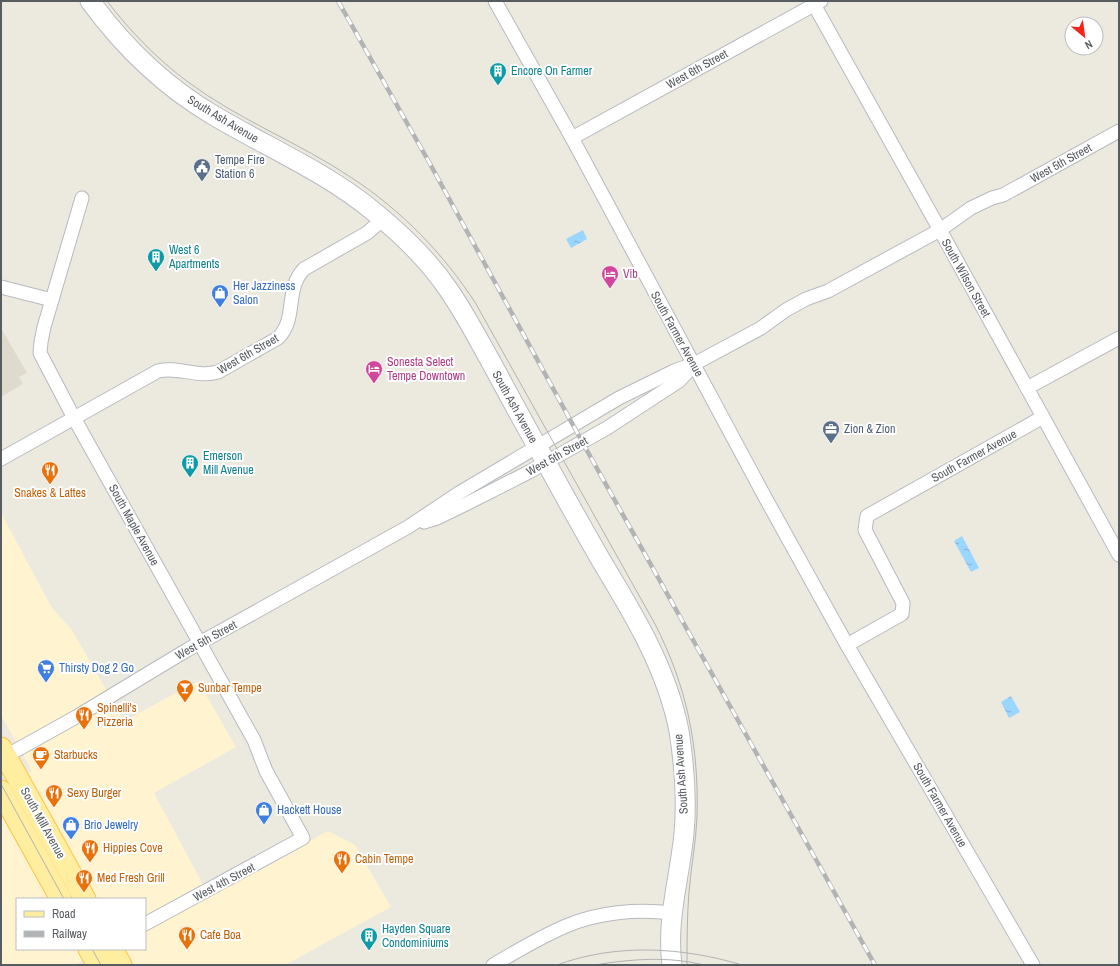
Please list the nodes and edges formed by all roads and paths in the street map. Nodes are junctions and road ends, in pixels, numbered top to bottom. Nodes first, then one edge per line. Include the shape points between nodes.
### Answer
1 (90, 1) edge
2 (495, 1) edge
3 (816, 2) edge
4 (1119, 131) edge
5 (572, 138) junction
6 (82, 198) dead end
7 (384, 220) junction
8 (940, 230) junction
9 (1, 287) edge
10 (52, 300) junction
11 (1119, 338) edge
12 (694, 364) junction
13 (1026, 388) junction
14 (1043, 417) junction
15 (74, 418) junction
16 (541, 455) junction
17 (1, 459) edge
18 (408, 527) junction
19 (1119, 555) edge
20 (200, 643) junction
21 (847, 645) junction
22 (3, 754) edge
23 (1, 791) edge
24 (303, 838) joint
25 (60, 898) edge
26 (84, 898) edge
27 (672, 913) junction
28 (146, 923) edge
29 (90, 950) edge
30 (113, 950) edge
31 (98, 965) edge
32 (121, 965) edge
33 (493, 965) edge
34 (672, 965) edge
35 (1033, 965) edge

1 - 7 street, South Ash Avenue via 123,42 183,96 337,185
2 - 5 street, South Farmer Avenue
3 - 5 street, West 6th Street
3 - 8 street, South Wilson Street
4 - 8 street, West 5th Street via 1003,195 994,204
5 - 12 street, South Farmer Avenue
6 - 10 street, South Maple Avenue
7 - 15 street, West 6th Street via 298,275 294,282 288,322 278,338 214,373 200,374 171,369 158,371
7 - 16 street, South Ash Avenue via 447,286
8 - 12 street, West 5th Street via 828,291 791,317 761,328
8 - 13 street, South Wilson Street
9 - 10 street
10 - 15 street, South Maple Avenue via 40,353
11 - 13 street
12 - 16 street, West 5th Street via 619,398
12 - 16 street, West 5th Street via 679,381 607,428
12 - 21 street, South Farmer Avenue
13 - 14 street, South Wilson Street
14 - 19 street, South Wilson Street
14 - 21 street, South Farmer Avenue via 867,516 865,530 903,603 902,614
15 - 17 street, West 6th Street
15 - 20 street, South Maple Avenue
16 - 18 street, West 5th Street via 459,492
16 - 18 street, West 5th Street via 437,518
16 - 27 street, South Ash Avenue via 639,624 669,697 678,729 684,792 684,832
18 - 20 street, West 5th Street
20 - 22 street, West 5th Street via 76,717
20 - 24 street, South Maple Avenue via 254,740 266,771
21 - 35 street, South Farmer Avenue
22 - 26 main road, South Mill Avenue
23 - 25 main road, South Mill Avenue
24 - 28 street, West 4th Street
27 - 33 street via 632,911 576,922 532,942
27 - 34 street, South Ash Avenue
29 - 31 main road
30 - 32 main road

